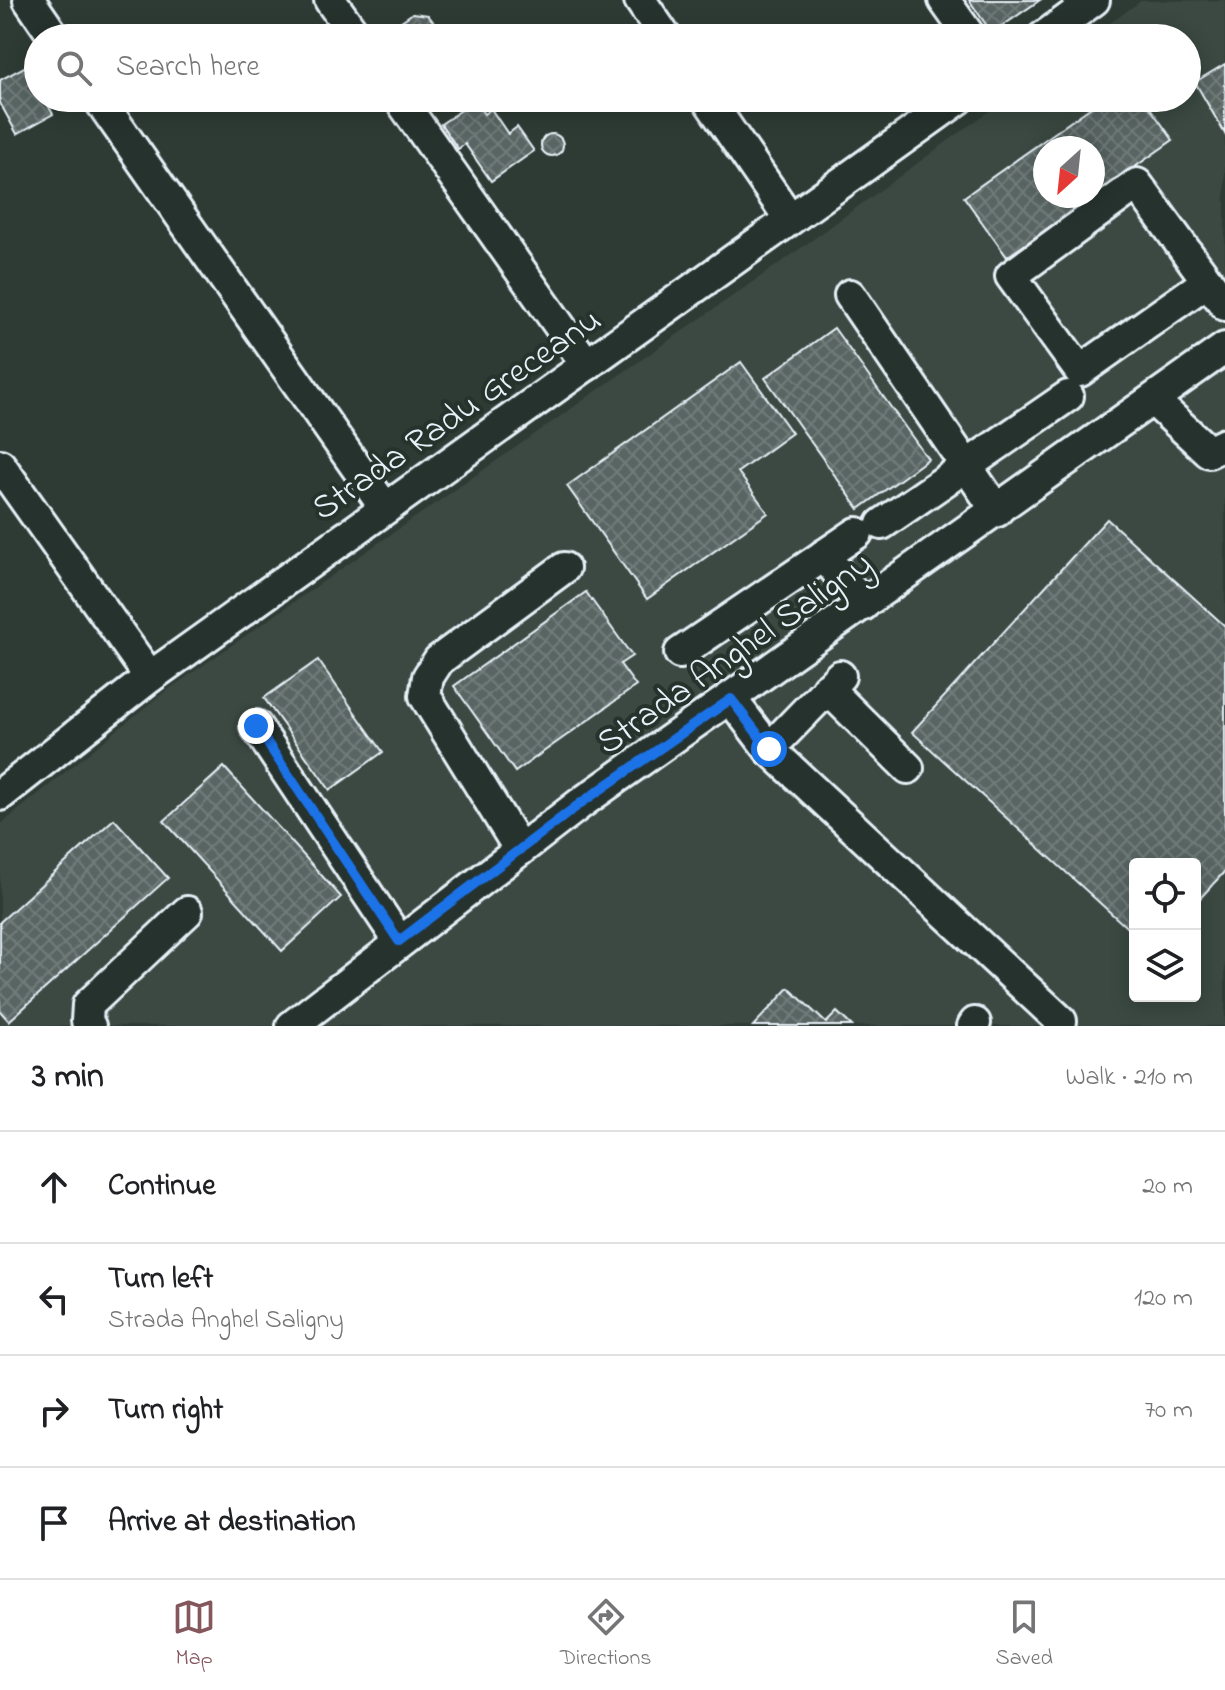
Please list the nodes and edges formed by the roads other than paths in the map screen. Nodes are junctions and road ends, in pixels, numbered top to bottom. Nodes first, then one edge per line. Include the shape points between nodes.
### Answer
1 (29, 0) edge
2 (330, 0) edge
3 (640, 0) edge
4 (944, 0) edge
5 (1094, 0) edge
6 (45, 24) edge
7 (347, 24) edge
8 (656, 24) edge
9 (961, 24) edge
10 (1061, 24) edge
11 (108, 112) edge
12 (409, 112) edge
13 (717, 112) edge
14 (940, 112) edge
15 (790, 219) junction
16 (1216, 293) edge
17 (850, 295) dead end
18 (1225, 348) edge
19 (587, 365) junction
20 (1068, 396) dead end
21 (1153, 400) junction
22 (1225, 444) edge
23 (0, 465) edge
24 (967, 466) junction
25 (385, 508) junction
26 (997, 511) junction
27 (824, 555) junction
28 (564, 568) dead end
29 (863, 605) junction
30 (680, 653) dead end
31 (150, 677) junction
32 (731, 699) junction
33 (256, 726) dead end
34 (769, 749) junction
35 (908, 768) dead end
36 (0, 795) edge
37 (520, 850) junction
38 (187, 912) dead end
39 (399, 941) junction
40 (1061, 1021) dead end
41 (90, 1026) edge
42 (292, 1026) edge

1 - 6 street
2 - 7 street
3 - 8 street
4 - 9 street
5 - 10 street
11 - 25 street
12 - 19 street
13 - 15 street
14 - 15 street, Strada Radu Greceanu
15 - 19 street, Strada Radu Greceanu
16 - 16 street via 1137,184 1011,276 1080,371
17 - 24 street
18 - 21 street, Strada Anghel Saligny
19 - 25 street, Strada Radu Greceanu
20 - 24 street
21 - 22 street via 1209,452
21 - 26 street, Strada Anghel Saligny
23 - 31 street
24 - 26 street
24 - 27 street
25 - 31 street, Strada Radu Greceanu
26 - 29 street, Strada Anghel Saligny
27 - 29 street
27 - 30 street
28 - 37 street via 439,660 428,677 425,696
29 - 32 street, Strada Anghel Saligny
31 - 36 street, Strada Radu Greceanu
32 - 34 street
32 - 37 street, Strada Anghel Saligny
33 - 39 street
34 - 35 street via 835,681
34 - 40 street
37 - 39 street, Strada Anghel Saligny
38 - 41 street via 88,1005
39 - 42 street, Strada Anghel Saligny

